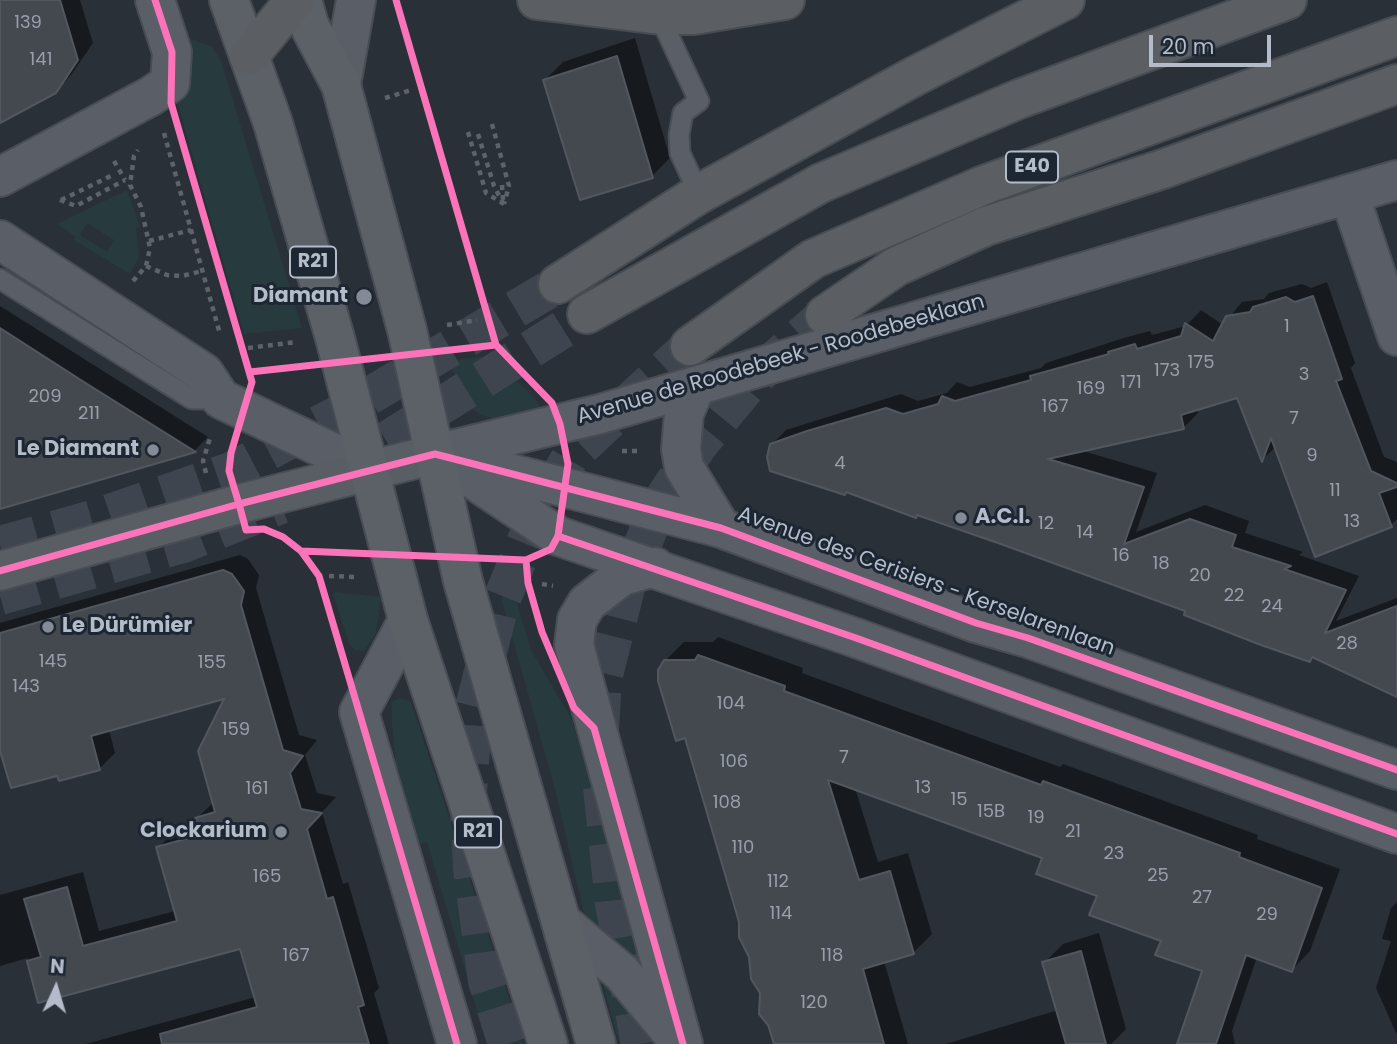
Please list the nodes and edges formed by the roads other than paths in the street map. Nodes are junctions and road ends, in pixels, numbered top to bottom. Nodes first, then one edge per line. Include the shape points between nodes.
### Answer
1 (155, 0) edge
2 (229, 0) edge
3 (295, 0) edge
4 (302, 0) edge
5 (356, 0) edge
6 (537, 0) edge
7 (785, 0) edge
8 (1065, 0) edge
9 (1274, 5) edge
10 (654, 8) edge
11 (1397, 36) edge
12 (249, 56) junction
13 (1397, 84) edge
14 (357, 93) junction
15 (0, 177) edge
16 (1397, 180) edge
17 (699, 194) junction
18 (1349, 194) junction
19 (0, 240) edge
20 (0, 279) edge
21 (558, 284) tunnel mouth
22 (587, 314) tunnel mouth
23 (825, 315) tunnel mouth
24 (1397, 336) edge
25 (690, 346) tunnel mouth
26 (696, 386) junction
27 (226, 412) junction
28 (435, 454) junction
29 (369, 470) junction
30 (721, 528) junction
31 (655, 567) junction
32 (0, 570) edge
33 (408, 620) junction
34 (1394, 769) edge
35 (1384, 830) edge
36 (564, 923) junction
37 (457, 1044) edge
38 (548, 1044) edge
39 (596, 1044) edge
40 (682, 1044) edge

1 - 15 street via 172,52 170,83 155,107
2 - 12 main road, R21
3 - 12 highway
4 - 14 main road, R21 via 309,25
5 - 14 street
6 - 10 highway
7 - 10 highway via 694,15
8 - 17 highway
9 - 22 highway via 1019,99 821,183
10 - 17 lane via 699,101 683,113 679,135 680,153
11 - 25 highway, E40 via 984,185 825,253
12 - 29 main road, R21 via 273,123
13 - 23 highway, E40 via 1163,169 986,226 897,266
14 - 28 main road, R21
16 - 18 street, Avenue de Roodebeek - Roodebeeklaan
17 - 21 highway
18 - 24 street
18 - 26 street, Avenue de Roodebeek - Roodebeeklaan
19 - 27 street via 204,373
20 - 27 lane via 192,399
26 - 28 street, Avenue de Roodebeek - Roodebeeklaan via 584,419
26 - 30 street via 684,413 682,458
27 - 29 street
28 - 29 main road, Avenue de Roodebeek - Roodebeeklaan
28 - 30 street, Avenue des Cerisiers - Kerselarenlaan
28 - 31 street, Avenue des Cerisiers - Kerselarenlaan via 558,536
28 - 36 main road, R21 via 463,581
29 - 32 main road, Avenue de Roodebeek - Roodebeeklaan
29 - 33 main road, R21
30 - 34 street, Avenue des Cerisiers - Kerselarenlaan
31 - 35 street, Avenue des Cerisiers - Kerselarenlaan
31 - 40 street via 622,576 587,603 577,620 574,645
33 - 37 street via 359,712
33 - 38 main road, R21
34 - 35 street, Avenue des Cerisiers - Kerselarenlaan
36 - 39 main road, R21
36 - 40 street via 622,973

